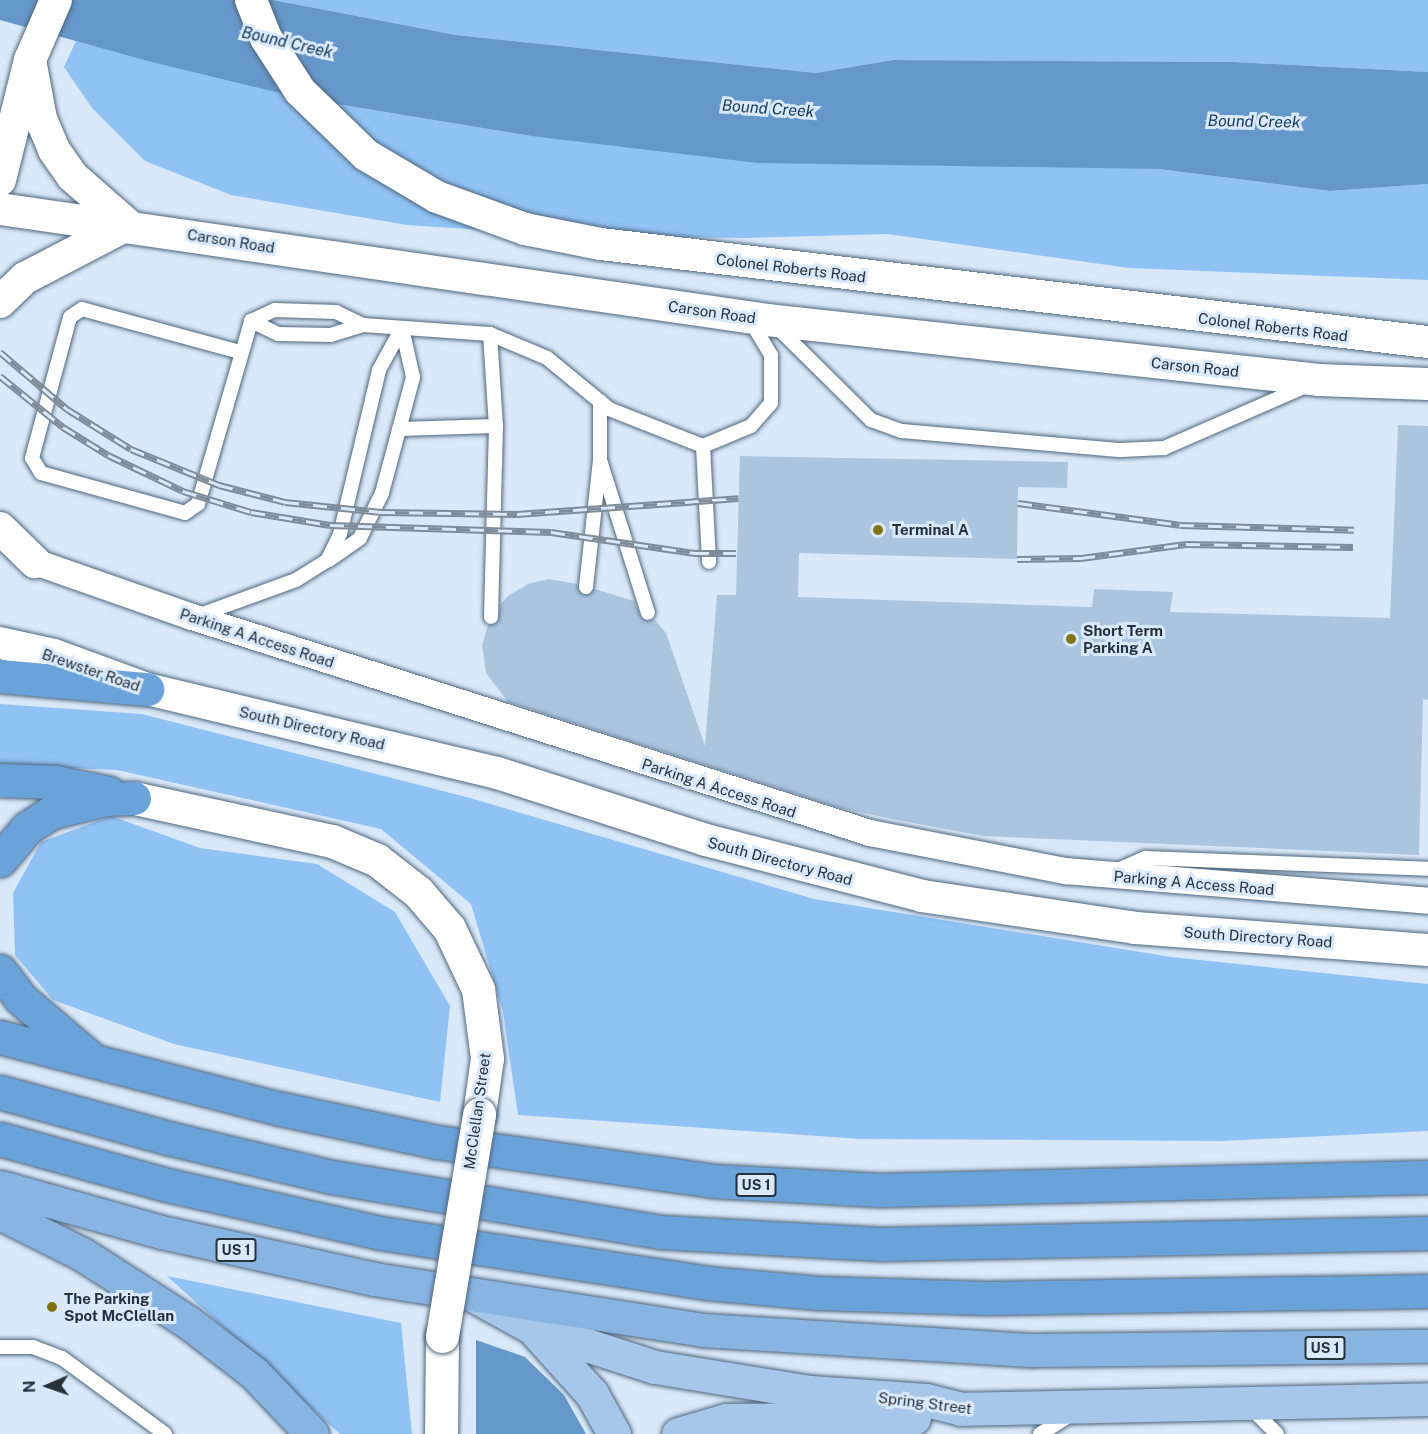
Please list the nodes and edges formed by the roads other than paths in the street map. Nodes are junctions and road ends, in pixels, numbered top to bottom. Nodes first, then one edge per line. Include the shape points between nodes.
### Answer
1 (56, 0) edge
2 (251, 0) edge
3 (30, 60) junction
4 (0, 106) edge
5 (2, 170) edge
6 (0, 209) edge
7 (128, 225) junction
8 (0, 302) edge
9 (757, 319) junction
10 (251, 321) junction
11 (363, 325) junction
12 (402, 328) junction
13 (490, 334) junction
14 (1428, 342) edge
15 (240, 352) junction
16 (1319, 380) junction
17 (1428, 384) edge
18 (600, 401) junction
19 (496, 426) junction
20 (399, 429) junction
21 (703, 446) junction
22 (600, 460) junction
23 (0, 528) edge
24 (0, 549) edge
25 (327, 561) junction
26 (35, 562) junction
27 (709, 562) dead end
28 (586, 587) dead end
29 (648, 613) dead end
30 (192, 617) junction
31 (491, 617) dead end
32 (0, 643) edge
33 (0, 676) edge
34 (147, 689) junction
35 (0, 780) edge
36 (134, 798) junction
37 (0, 860) edge
38 (1428, 869) edge
39 (1105, 876) junction
40 (1428, 901) edge
41 (1428, 950) edge
42 (0, 971) edge
43 (0, 1037) edge
44 (95, 1063) junction
45 (0, 1092) edge
46 (0, 1139) edge
47 (1428, 1177) edge
48 (0, 1187) edge
49 (0, 1214) edge
50 (1428, 1233) edge
51 (1428, 1291) edge
52 (475, 1296) junction
53 (531, 1327) junction
54 (1428, 1346) edge
55 (0, 1347) edge
56 (1428, 1399) edge
57 (1242, 1404) junction
58 (1103, 1407) junction
59 (962, 1410) junction
60 (165, 1434) edge
61 (312, 1434) edge
62 (441, 1434) edge
63 (614, 1434) edge
64 (678, 1434) edge
65 (1040, 1434) edge
66 (1277, 1434) edge

1 - 3 street
2 - 14 street, Colonel Roberts Road via 280,63 343,136 392,174 525,229 601,244
3 - 4 street
3 - 5 street
3 - 7 street via 41,119 62,162
6 - 7 street, Carson Road
7 - 8 street via 25,278
7 - 9 street, Carson Road via 487,282
9 - 16 street, Carson Road
9 - 16 lane via 787,334 871,420 902,431 1120,450 1164,448
9 - 21 lane via 771,355 771,403 751,426
10 - 11 lane via 278,334 331,335
10 - 11 lane via 275,310 295,310 336,312
10 - 15 lane
11 - 12 lane
12 - 13 lane
12 - 20 lane via 412,377
12 - 25 lane via 379,370 340,534
13 - 18 lane via 547,358
13 - 19 lane
15 - 15 lane via 198,504 185,513 41,473 32,458 69,317 82,309
16 - 17 street, Carson Road
18 - 21 lane
18 - 22 lane
19 - 20 lane
19 - 31 lane
20 - 25 lane via 382,493 360,538
21 - 27 lane
22 - 28 lane
22 - 29 lane
23 - 26 street, Parking A Access Road
24 - 26 street, Parking A Access Road
25 - 30 lane via 296,580
26 - 30 street, Parking A Access Road
30 - 39 street, Parking A Access Road via 813,818 926,846
32 - 34 street, Brewster Road via 54,655
33 - 34 highway
34 - 41 street, South Directory Road via 497,773 706,840 922,896 1125,927
35 - 36 highway via 55,782
36 - 37 highway via 52,812 27,828
36 - 62 main road, McClellan Street, bridge via 332,841 377,860 412,886 449,928 478,989 487,1058 442,1336
38 - 39 lane via 1145,858
39 - 40 street, Parking A Access Road
42 - 44 highway via 20,998
43 - 44 highway, US 1
44 - 47 highway, US 1 via 437,1142 714,1181 880,1190
45 - 50 highway via 332,1177 660,1232 881,1244
46 - 51 highway via 163,1184 359,1228 542,1261 707,1283 819,1293 986,1298
48 - 52 highway, US 1 via 265,1257
49 - 61 highway via 90,1258 188,1322 254,1373
52 - 53 main road, Spring Street
52 - 54 highway, US 1 via 702,1330 977,1348 1155,1352
53 - 59 main road, Spring Street via 598,1351 684,1373 810,1392 926,1400
53 - 63 main road via 585,1385
55 - 60 lane via 33,1347 62,1358
56 - 57 main road, Spring Street
57 - 58 main road, Spring Street
57 - 66 lane via 1269,1421
58 - 59 main road, Spring Street
58 - 65 lane via 1076,1413
59 - 64 main road via 920,1418 726,1420

